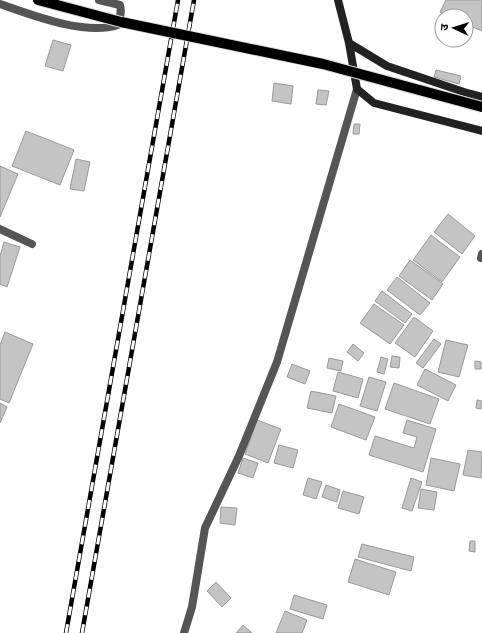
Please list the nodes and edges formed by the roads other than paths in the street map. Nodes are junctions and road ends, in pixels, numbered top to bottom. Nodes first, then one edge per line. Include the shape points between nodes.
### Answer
1 (38, 0) edge
2 (99, 0) edge
3 (338, 0) edge
4 (0, 4) edge
5 (349, 43) junction
6 (357, 89) junction
7 (482, 97) edge
8 (482, 107) edge
9 (482, 132) edge
10 (0, 229) edge
11 (32, 244) dead end
12 (184, 633) edge

1 - 8 main road, bridge via 121,22 323,64
2 - 4 street via 120,5 122,10 118,24 100,28 74,25 52,21
3 - 5 main road
5 - 6 main road
5 - 7 main road via 387,66
6 - 9 main road via 374,104
6 - 12 street via 277,362 239,456 205,528 192,607
10 - 11 street

